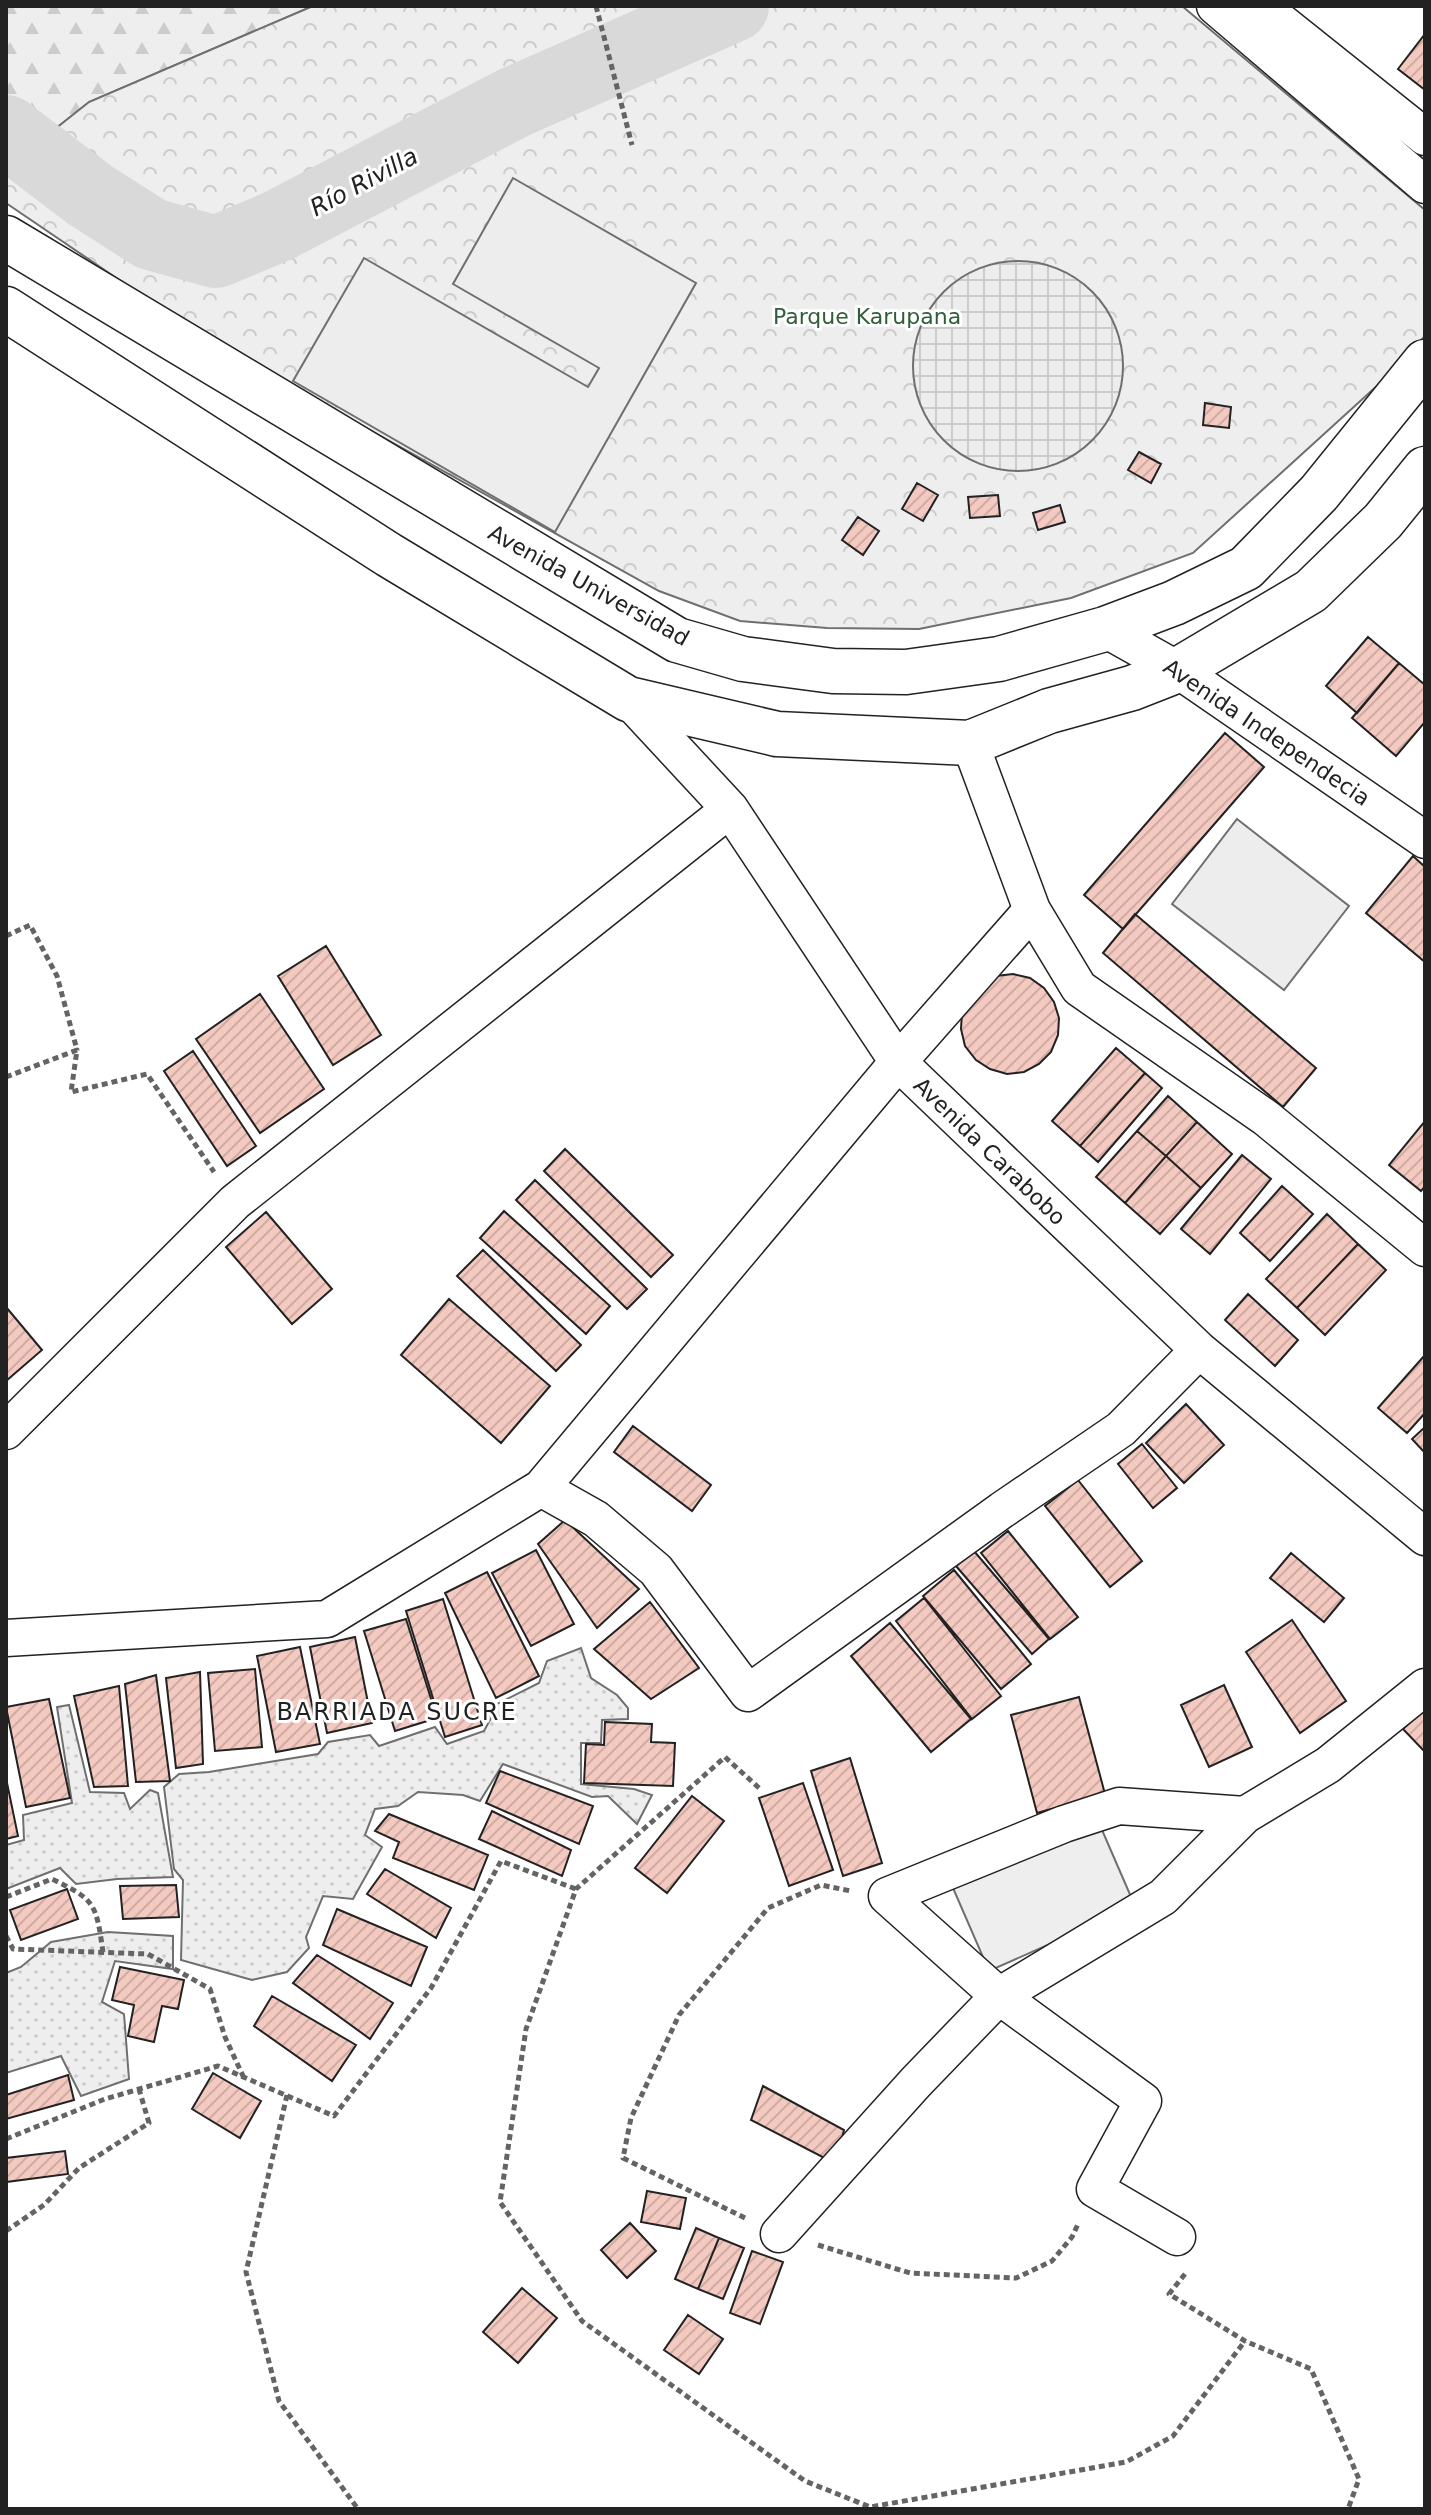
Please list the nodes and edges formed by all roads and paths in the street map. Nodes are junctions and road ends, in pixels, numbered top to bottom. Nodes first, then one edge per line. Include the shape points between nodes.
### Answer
1 (596, 6) edge
2 (1215, 6) edge
3 (1261, 6) edge
4 (1425, 137) edge
5 (632, 145) dead end
6 (1425, 185) edge
7 (6, 238) edge
8 (6, 309) edge
9 (1425, 362) edge
10 (1425, 469) edge
11 (1105, 629) junction
12 (1178, 670) junction
13 (628, 699) junction
14 (970, 743) junction
15 (730, 809) junction
16 (1425, 840) edge
17 (1032, 910) junction
18 (6, 936) edge
19 (77, 1050) junction
20 (898, 1062) junction
21 (6, 1077) edge
22 (235, 1202) junction
23 (1425, 1248) edge
24 (1199, 1350) junction
25 (6, 1431) edge
26 (541, 1488) junction
27 (1425, 1537) edge
28 (6, 1638) edge
29 (1425, 1687) edge
30 (1245, 1815) junction
31 (576, 1889) dead end
32 (887, 1896) junction
33 (6, 1897) edge
34 (6, 1936) edge
35 (103, 1952) junction
36 (999, 1996) junction
37 (244, 2077) junction
38 (139, 2089) junction
39 (287, 2095) junction
40 (6, 2139) edge
41 (1095, 2189) junction
42 (6, 2231) edge
43 (779, 2234) junction
44 (1177, 2237) joint
45 (358, 2509) edge
46 (1348, 2509) edge

1 - 5 path
2 - 6 street
3 - 4 street
7 - 11 highway, Avenida Universidad via 677,640 743,659 833,671 906,672 999,659
8 - 13 highway via 389,555
9 - 11 highway, Avenida Universidad via 1319,493 1246,568
10 - 12 highway via 1383,521 1311,591
11 - 12 street, Avenida Independecia
12 - 14 highway via 1049,711
12 - 16 street, Avenida Independecia
13 - 14 highway via 777,734
13 - 15 street, Avenida Carabobo
14 - 17 street
15 - 20 street, Avenida Carabobo
15 - 22 street
17 - 20 street
17 - 23 street via 1079,988 1266,1118
18 - 19 path via 30,925 57,976
19 - 21 path
19 - 22 path via 71,1092 147,1074
20 - 24 street, Avenida Carabobo
20 - 26 street
22 - 25 street
24 - 26 street via 1121,1429 748,1693 656,1570 596,1519
24 - 27 street, Avenida Carabobo
26 - 28 street via 327,1619
29 - 30 street via 1328,1765
30 - 32 street via 1119,1806
30 - 36 street via 1163,1897
31 - 39 path via 501,1861 431,1988 334,2116
32 - 36 street
32 - 43 path via 821,1885 768,1908 679,2015 631,2118 623,2158
33 - 35 path via 52,1879 84,1894 98,1915
34 - 35 path via 13,1949
35 - 37 path via 148,1954 210,1989
36 - 41 street via 1143,2101
36 - 43 street
37 - 38 path via 218,2066
37 - 39 path
38 - 40 path
38 - 42 path via 149,2123 79,2168 44,2205
39 - 45 path via 246,2272 279,2401
41 - 43 path via 1072,2237 1052,2261 1016,2278 910,2273
41 - 44 street
44 - 46 path via 1201,2255 1169,2294 1245,2341 1311,2369 1359,2479

